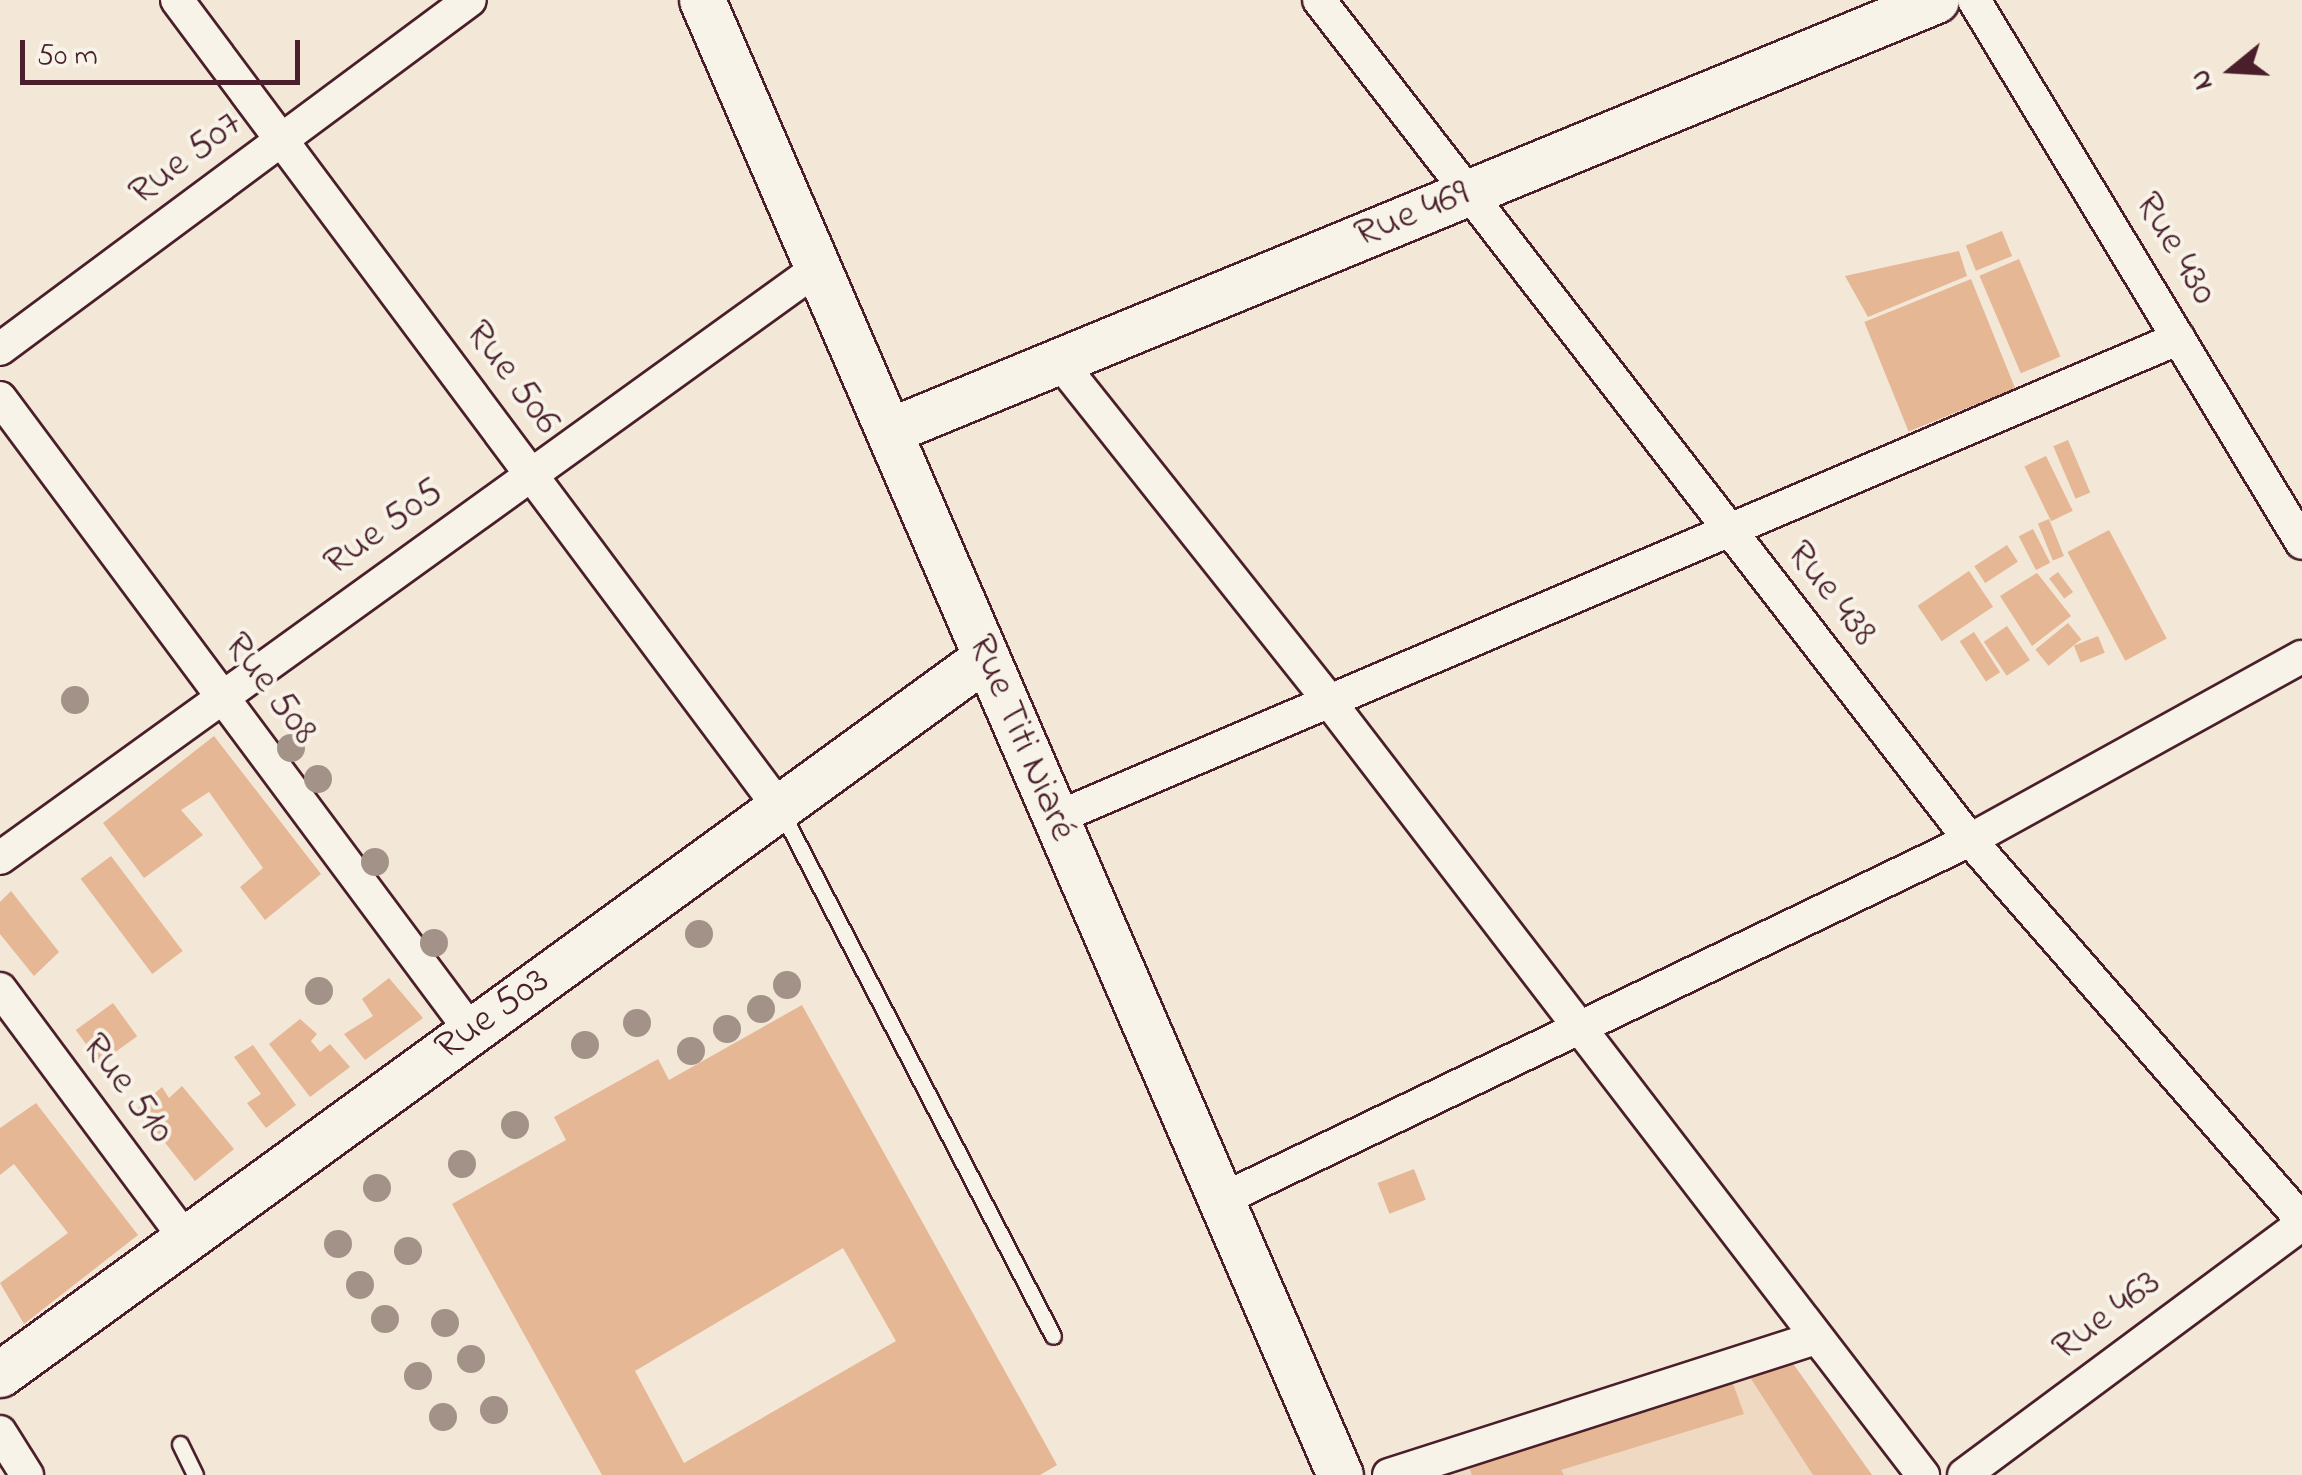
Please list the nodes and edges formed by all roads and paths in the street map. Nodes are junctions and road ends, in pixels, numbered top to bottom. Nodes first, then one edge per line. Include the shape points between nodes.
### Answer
1 (177, 0) edge
2 (470, 0) edge
3 (702, 0) edge
4 (1319, 0) edge
5 (1936, 0) edge
6 (1974, 0) edge
7 (282, 140) junction
8 (1466, 192) junction
9 (818, 268) junction
10 (2179, 338) junction
11 (0, 349) edge
12 (1059, 361) junction
13 (0, 398) edge
14 (889, 431) junction
15 (531, 475) junction
16 (1728, 530) junction
17 (2302, 543) edge
18 (986, 657) junction
19 (2302, 657) edge
20 (222, 697) junction
21 (1329, 701) junction
22 (780, 807) junction
23 (1056, 818) junction
24 (1970, 840) junction
25 (0, 858) edge
26 (0, 989) edge
27 (1579, 1028) junction
28 (471, 1031) junction
29 (1221, 1200) junction
30 (2302, 1222) edge
31 (186, 1239) junction
32 (1053, 1336) dead end
33 (1816, 1338) junction
34 (0, 1374) edge
35 (0, 1432) edge
36 (180, 1444) dead end
37 (28, 1475) edge
38 (195, 1475) edge
39 (1340, 1475) edge
40 (1389, 1475) edge
41 (1923, 1475) edge
42 (1964, 1475) edge

1 - 7 street, Rue 506
2 - 7 street, Rue 507
3 - 9 street, Rue Titi Niaré
4 - 8 street, Rue 438
5 - 8 street, Rue 469
6 - 10 street, Rue 430
7 - 11 street, Rue 507
7 - 15 street, Rue 506
8 - 12 street, Rue 469
8 - 16 street, Rue 438
9 - 14 street, Rue Titi Niaré
9 - 15 street, Rue 505
10 - 16 street
10 - 17 street, Rue 430
12 - 14 street, Rue 469
12 - 21 street
13 - 20 street, Rue 508
14 - 18 street, Rue Titi Niaré
15 - 20 street, Rue 505
15 - 22 street, Rue 506
16 - 21 street
16 - 24 street, Rue 438
18 - 22 street, Rue 503
18 - 23 street, Rue Titi Niaré
19 - 24 street
20 - 25 street, Rue 505
20 - 28 street, Rue 508
21 - 23 street
21 - 27 street
22 - 28 street, Rue 503
22 - 32 lane
23 - 29 street, Rue Titi Niaré
24 - 27 street
24 - 30 street, Rue 438
26 - 31 street, Rue 510
27 - 29 street
27 - 33 street
28 - 31 street, Rue 503
29 - 39 street, Rue Titi Niaré
30 - 42 street, Rue 463
31 - 34 street, Rue 503
33 - 40 street
33 - 41 street
35 - 37 street
36 - 38 lane

